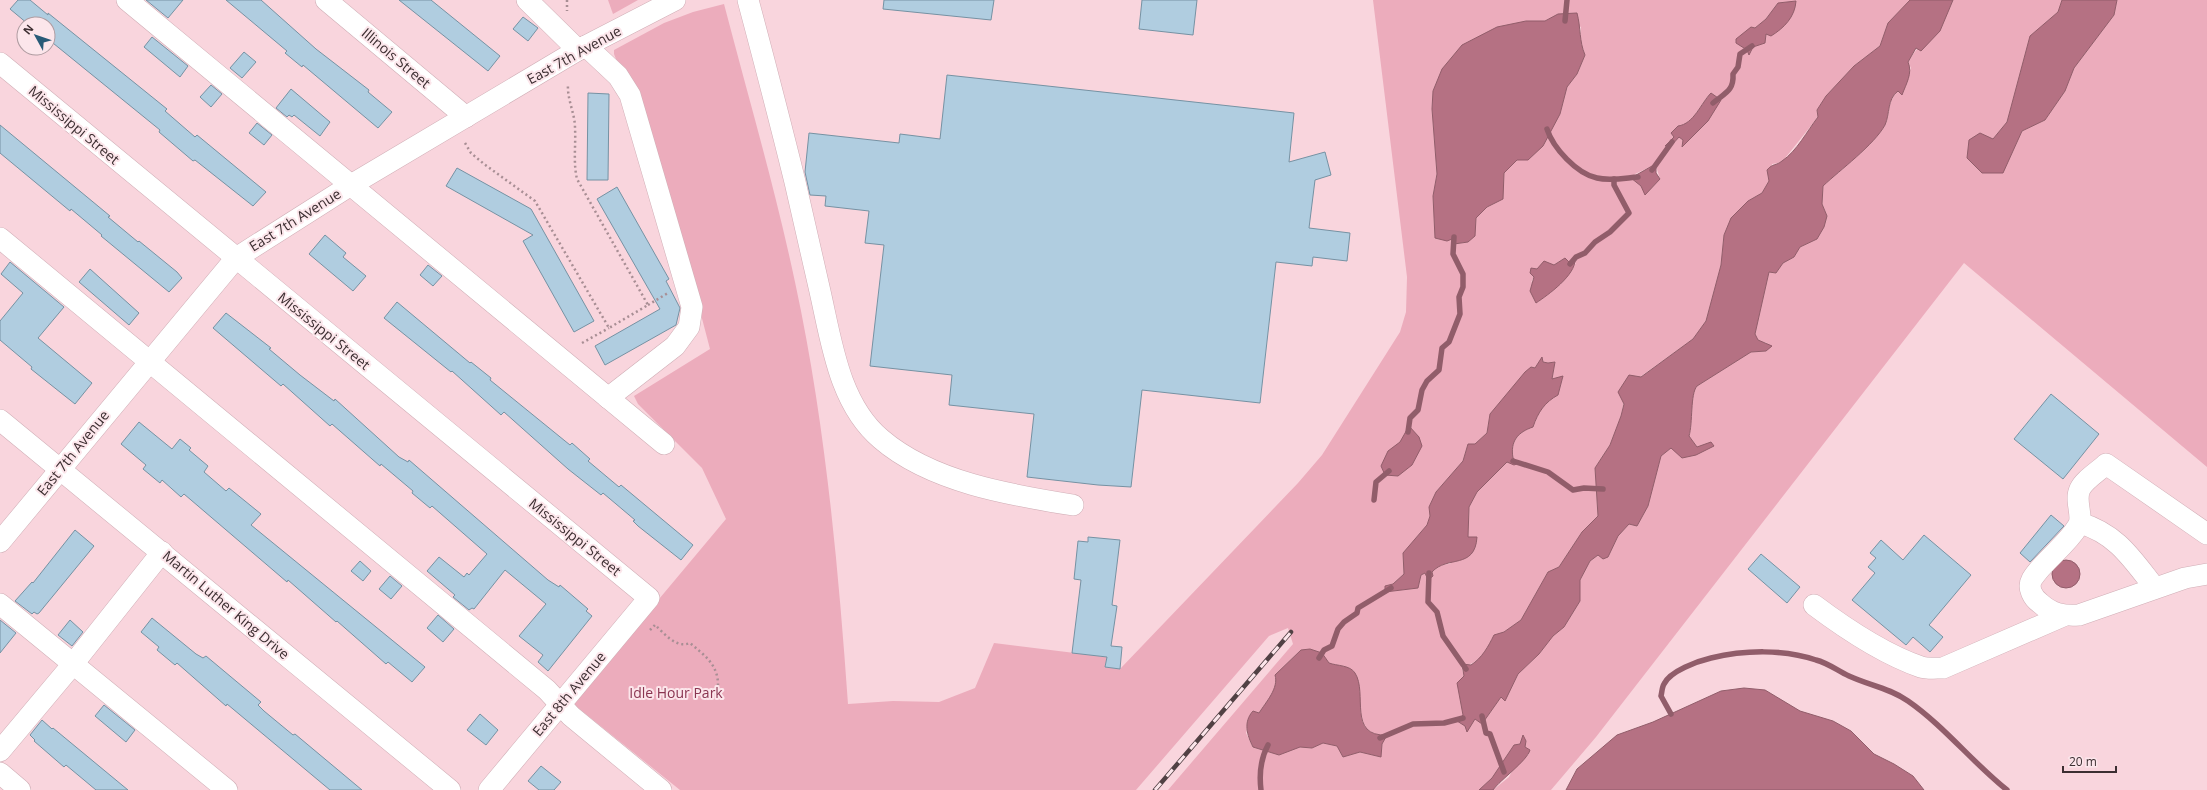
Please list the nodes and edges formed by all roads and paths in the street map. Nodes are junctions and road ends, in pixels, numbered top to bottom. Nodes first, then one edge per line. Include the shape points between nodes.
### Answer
1 (128, 0) edge
2 (326, 0) edge
3 (527, 0) edge
4 (675, 0) edge
5 (748, 0) edge
6 (582, 48) junction
7 (0, 63) edge
8 (568, 84) dead end
9 (466, 117) junction
10 (465, 143) dead end
11 (351, 185) junction
12 (0, 238) edge
13 (236, 258) junction
14 (673, 290) dead end
15 (648, 305) junction
16 (609, 328) junction
17 (582, 343) dead end
18 (149, 360) junction
19 (608, 398) junction
20 (0, 420) edge
21 (664, 444) dead end
22 (59, 470) junction
23 (1073, 505) dead end
24 (2080, 523) junction
25 (2207, 534) edge
26 (0, 542) edge
27 (162, 552) junction
28 (2207, 574) edge
29 (2155, 588) junction
30 (649, 598) joint
31 (0, 604) edge
32 (1814, 605) dead end
33 (2063, 616) junction
34 (650, 630) dead end
35 (73, 664) junction
36 (718, 685) dead end
37 (560, 704) junction
38 (0, 751) edge
39 (0, 773) edge
40 (20, 790) edge
41 (227, 790) edge
42 (450, 790) edge
43 (489, 790) edge
44 (661, 790) edge

1 - 11 street
2 - 9 street, Illinois Street
3 - 6 street
4 - 6 street, East 7th Avenue
5 - 23 street via 779,113 833,347 846,389 856,409 881,440 925,467 991,489
6 - 9 street, East 7th Avenue
6 - 19 street via 618,76 630,95 692,307 689,327 675,346
7 - 13 street, Mississippi Street
8 - 15 path via 575,127 574,168 577,179
9 - 11 street, East 7th Avenue
10 - 16 path via 471,153 484,164 535,201
11 - 13 street, East 7th Avenue
11 - 19 street
12 - 18 street
13 - 18 street, East 7th Avenue
13 - 30 street, Mississippi Street
14 - 15 path
15 - 16 path
16 - 17 path
18 - 22 street, East 7th Avenue
18 - 37 street via 547,690
19 - 21 street
20 - 22 street, Martin Luther King Drive
22 - 26 street, East 7th Avenue
22 - 27 street, Martin Luther King Drive
24 - 25 street via 2077,497 2080,488 2106,464
24 - 29 street via 2104,532 2122,548
24 - 33 street via 2070,538 2032,580 2030,591 2036,600 2048,611
27 - 35 street
27 - 42 street, Martin Luther King Drive
28 - 29 street
29 - 33 street via 2079,615
30 - 37 street, East 8th Avenue
31 - 35 street
32 - 33 street via 1861,636 1923,668 1943,668
34 - 36 path via 655,625 675,642 690,643 706,656 715,668
35 - 38 street
35 - 41 street
37 - 43 street, East 8th Avenue
37 - 44 street via 571,716
39 - 40 street

